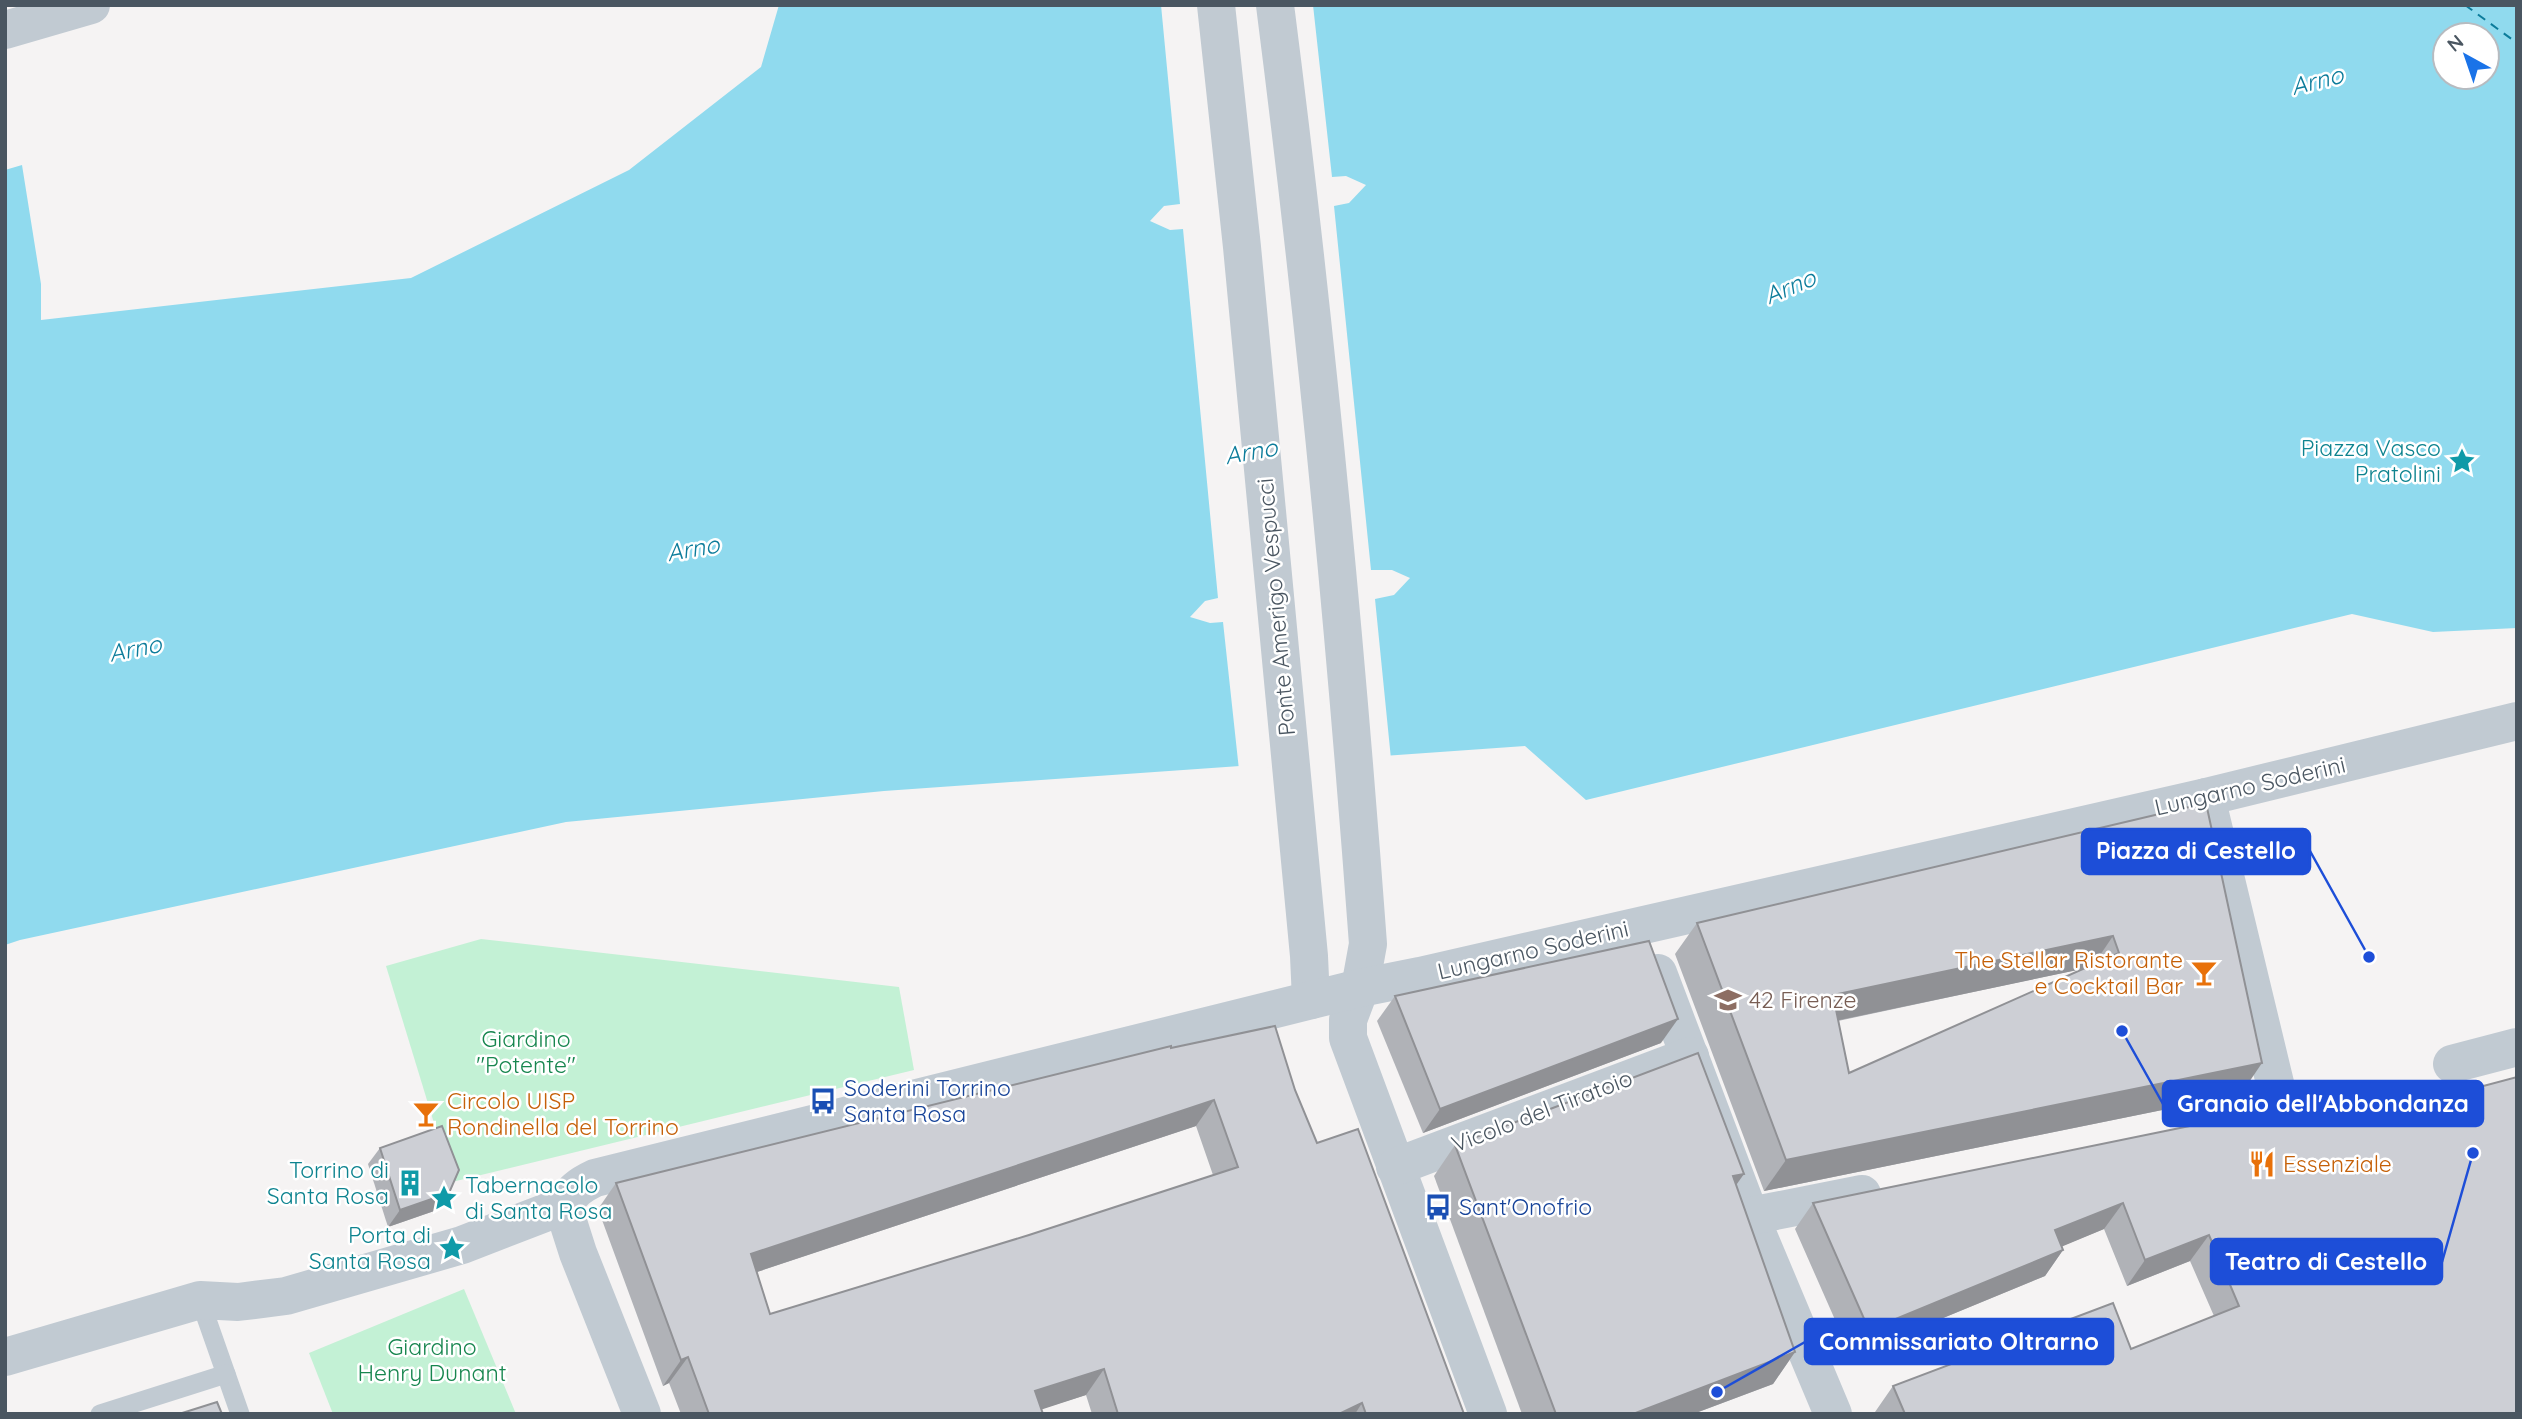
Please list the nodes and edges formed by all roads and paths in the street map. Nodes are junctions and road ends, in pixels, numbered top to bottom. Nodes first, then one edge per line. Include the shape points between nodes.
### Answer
1 (91, 5) edge
2 (1216, 5) edge
3 (1275, 5) edge
4 (5, 30) edge
5 (2517, 721) edge
6 (2206, 797) junction
7 (1640, 926) junction
8 (1360, 988) junction
9 (1311, 1000) junction
10 (2517, 1047) edge
11 (1690, 1056) junction
12 (2452, 1063) dead end
13 (2176, 1130) edge
14 (1395, 1167) junction
15 (1895, 1187) edge
16 (563, 1206) junction
17 (1750, 1216) junction
18 (201, 1300) junction
19 (5, 1357) edge
20 (226, 1374) junction
21 (100, 1414) edge
22 (240, 1414) edge
23 (642, 1414) edge
24 (1488, 1414) edge
25 (1833, 1414) edge

1 - 4 street
2 - 9 street, Ponte Amerigo Vespucci
3 - 8 street via 1333,536 1367,940
5 - 6 street, Lungarno Soderini
6 - 7 street, Lungarno Soderini
6 - 13 street via 2281,1108
7 - 8 street, Lungarno Soderini
7 - 11 street
8 - 9 street, Lungarno Soderini
8 - 14 street via 1348,1020 1348,1038
9 - 16 street, Lungarno Soderini via 595,1178 569,1195
10 - 12 street
11 - 14 street, Vicolo del Tiratoio
11 - 17 street
14 - 24 street
15 - 17 street
16 - 18 street via 462,1245 286,1296 238,1302
16 - 23 street
17 - 25 street
18 - 19 street
18 - 20 lane
20 - 21 lane
20 - 22 lane

